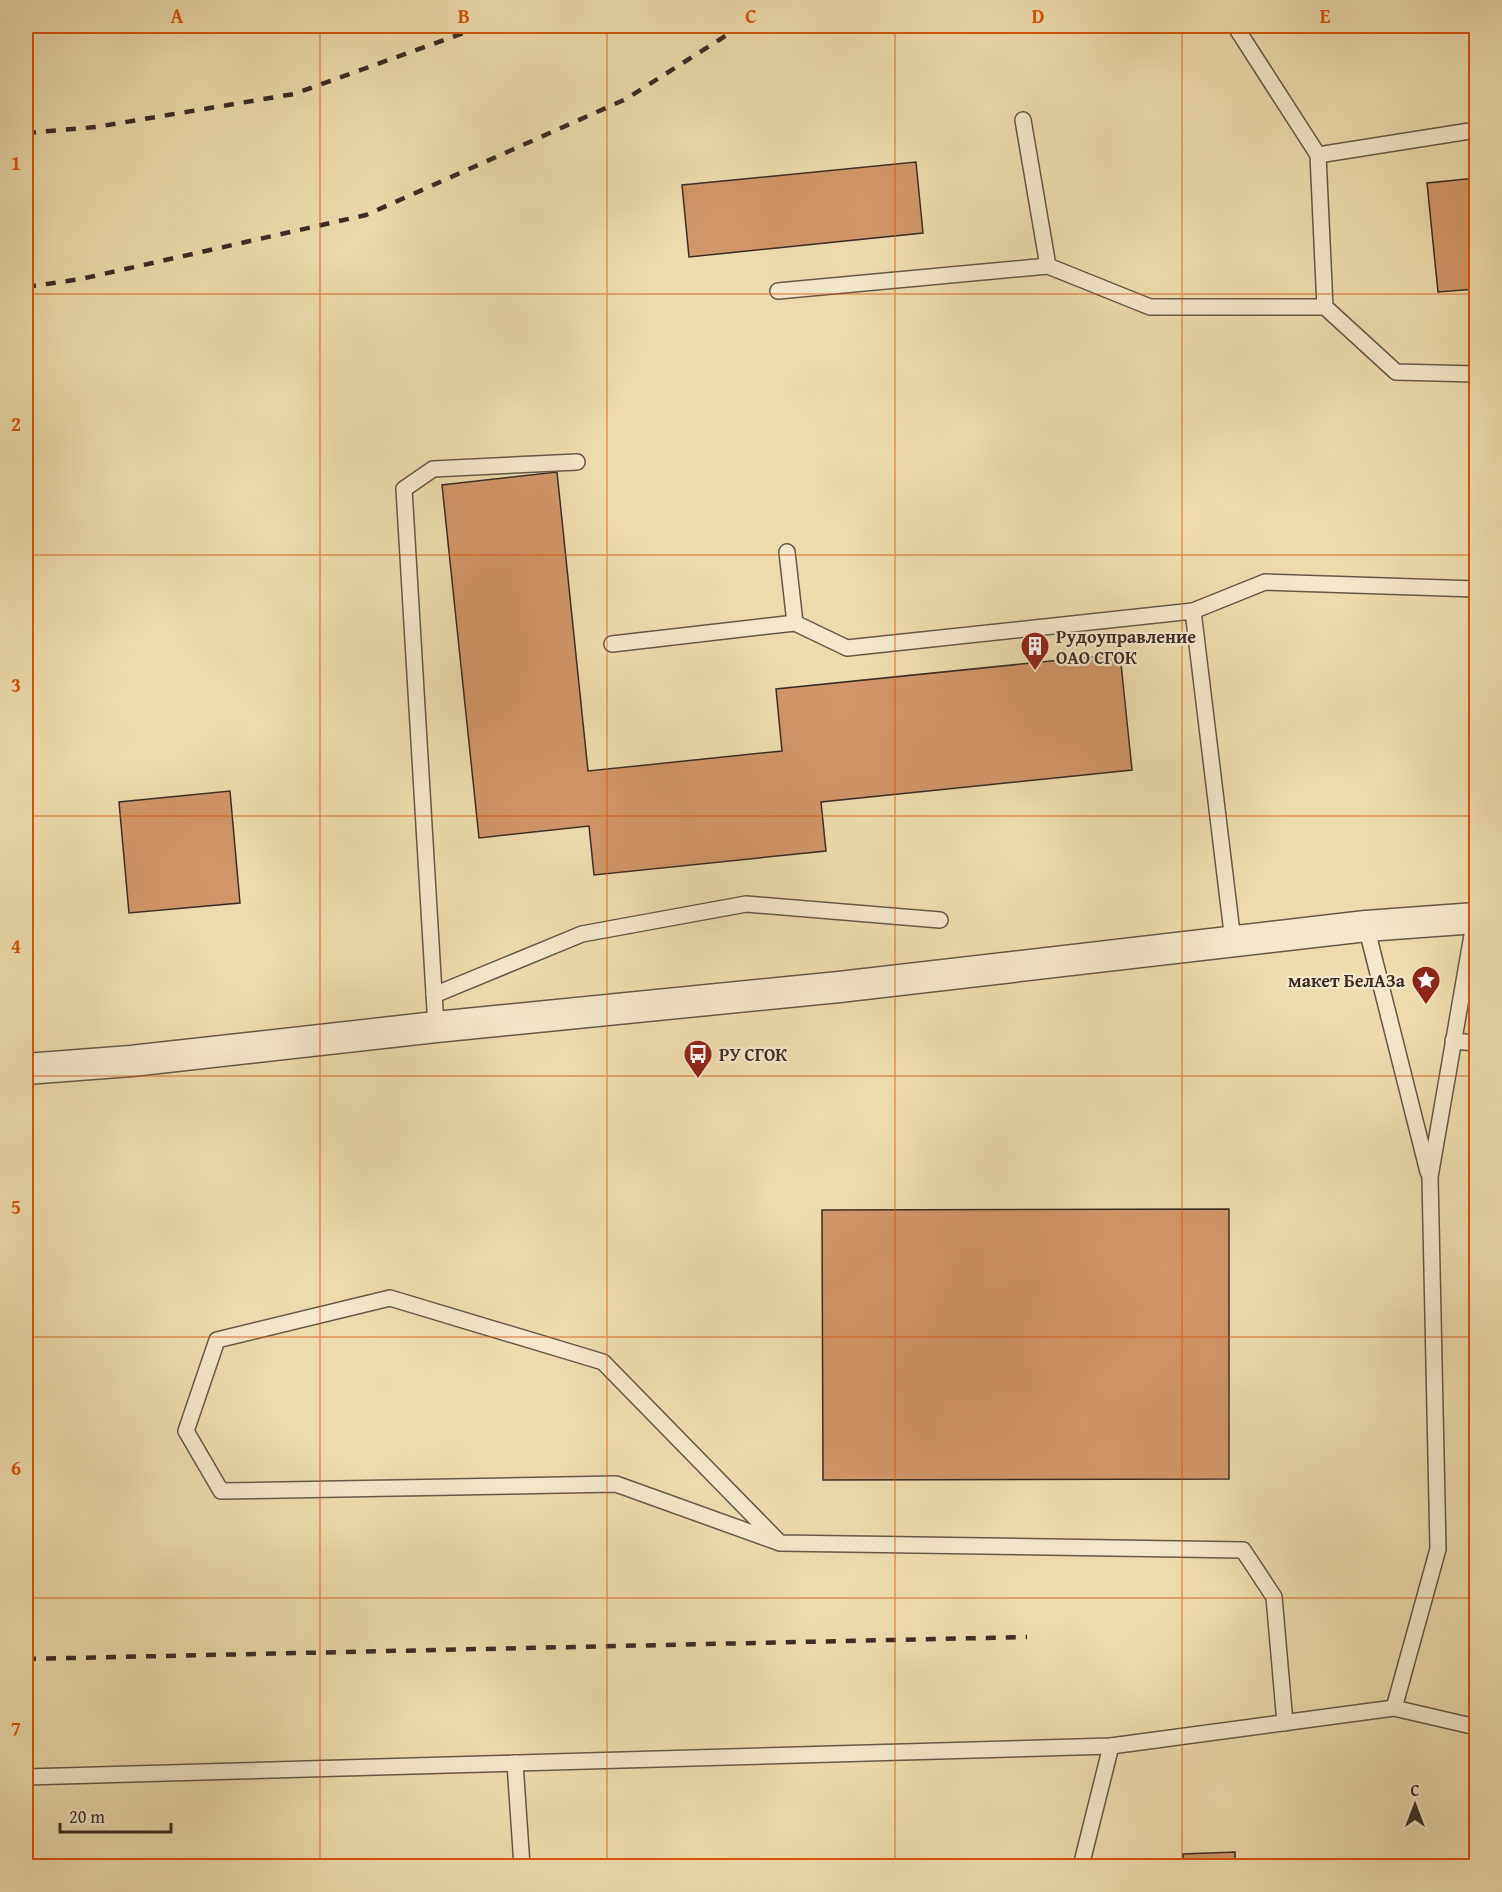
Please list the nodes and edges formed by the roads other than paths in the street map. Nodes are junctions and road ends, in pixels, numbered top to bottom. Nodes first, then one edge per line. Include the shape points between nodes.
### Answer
1 (1235, 26) edge
2 (1023, 120) dead end
3 (1476, 130) edge
4 (1318, 155) junction
5 (1048, 266) junction
6 (778, 291) dead end
7 (1325, 307) junction
8 (1476, 374) edge
9 (576, 462) dead end
10 (787, 552) dead end
11 (1476, 589) edge
12 (1193, 610) junction
13 (795, 623) junction
14 (612, 645) dead end
15 (1476, 918) edge
16 (940, 920) dead end
17 (1366, 926) junction
18 (1233, 941) junction
19 (434, 995) junction
20 (436, 1027) junction
21 (1453, 1041) junction
22 (1476, 1043) edge
23 (26, 1069) edge
24 (1430, 1177) junction
25 (780, 1543) junction
26 (1394, 1708) junction
27 (1285, 1722) junction
28 (1476, 1727) edge
29 (1112, 1746) junction
30 (515, 1763) junction
31 (26, 1777) edge
32 (522, 1866) edge
33 (1081, 1866) edge

1 - 4 lane
2 - 5 lane
3 - 4 lane
4 - 7 lane
5 - 6 lane
5 - 7 lane via 1150,307
7 - 8 lane via 1396,372
9 - 19 lane via 433,469 404,489
10 - 13 lane
11 - 12 lane via 1265,582
12 - 13 lane via 847,648
12 - 18 lane
13 - 14 lane
15 - 17 street
15 - 21 lane
16 - 19 lane via 746,904 582,934
17 - 18 street
17 - 24 lane
18 - 20 street via 839,987
19 - 20 lane
20 - 23 street
21 - 22 lane
21 - 24 lane
24 - 26 lane via 1438,1549
25 - 25 lane via 603,1362 390,1298 217,1340 186,1431 221,1491 616,1484
25 - 27 lane via 1243,1550 1274,1597
26 - 27 lane
26 - 28 lane
27 - 29 lane
29 - 30 lane
29 - 33 lane
30 - 31 lane
30 - 32 lane

